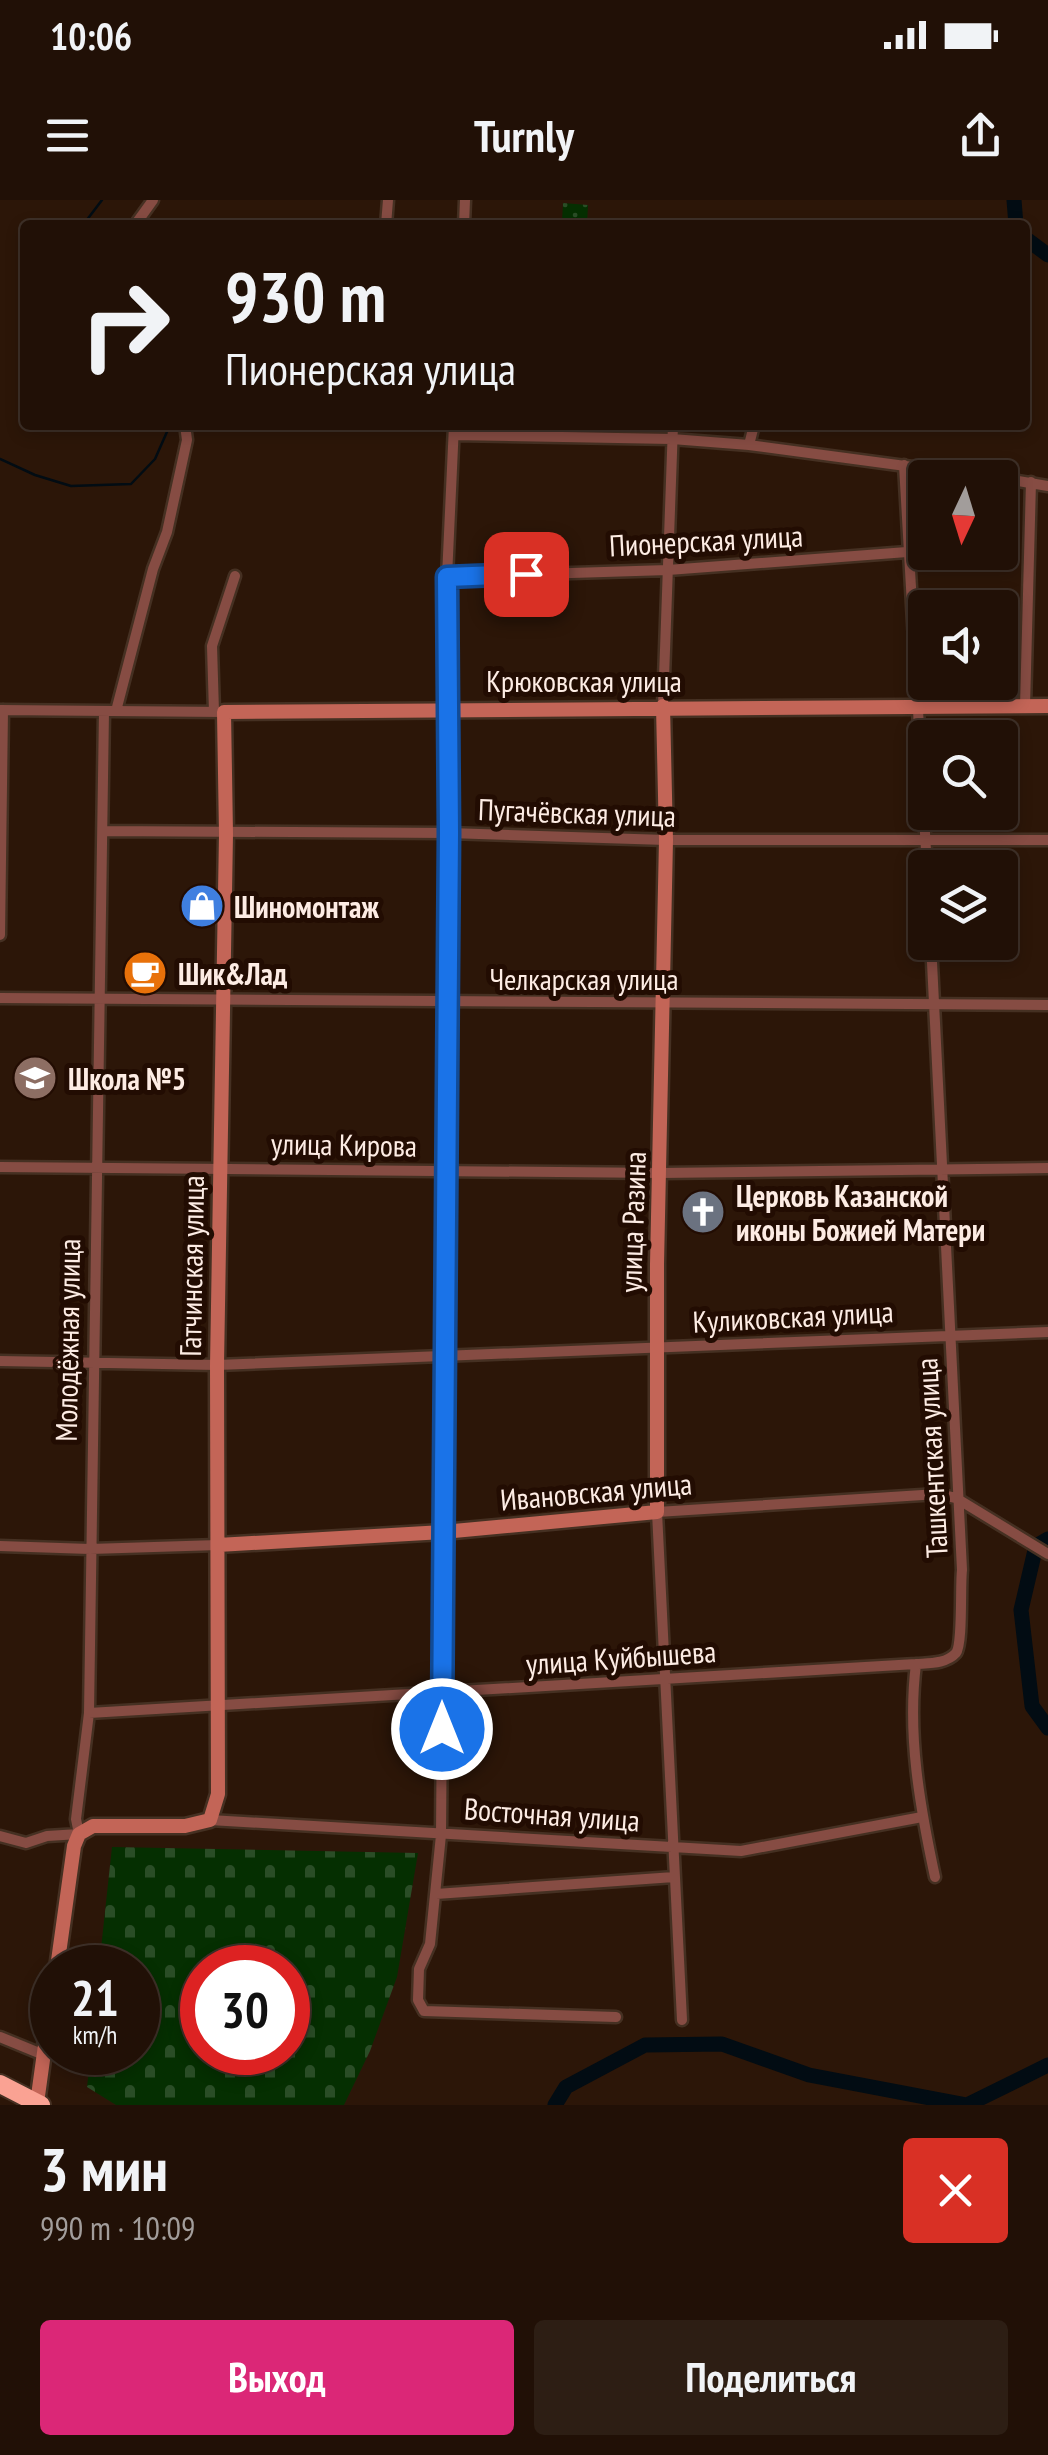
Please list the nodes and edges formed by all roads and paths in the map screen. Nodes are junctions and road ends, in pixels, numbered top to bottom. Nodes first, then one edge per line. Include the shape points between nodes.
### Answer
1 (186, 430) edge
2 (454, 430) edge
3 (673, 430) edge
4 (753, 430) edge
5 (672, 439) junction
6 (749, 446) junction
7 (904, 466) junction
8 (908, 467) edge
9 (1018, 480) edge
10 (1032, 482) junction
11 (1048, 486) edge
12 (907, 552) junction
13 (668, 570) junction
14 (235, 576) dead end
15 (447, 577) junction
16 (662, 706) junction
17 (915, 706) junction
18 (1025, 706) junction
19 (1048, 706) edge
20 (447, 708) junction
21 (2, 710) edge
22 (110, 711) junction
23 (219, 712) junction
24 (104, 831) junction
25 (449, 833) junction
26 (226, 834) junction
27 (666, 840) junction
28 (926, 840) junction
29 (1048, 840) edge
30 (926, 850) edge
31 (0, 935) edge
32 (932, 960) edge
33 (0, 998) edge
34 (100, 1000) junction
35 (224, 1001) junction
36 (448, 1002) junction
37 (664, 1003) junction
38 (1048, 1005) edge
39 (934, 1007) junction
40 (0, 1167) edge
41 (220, 1168) junction
42 (940, 1168) junction
43 (1048, 1168) edge
44 (98, 1170) junction
45 (446, 1170) junction
46 (661, 1173) junction
47 (0, 1182) edge
48 (1048, 1332) edge
49 (950, 1334) junction
50 (657, 1348) junction
51 (445, 1356) junction
52 (0, 1360) edge
53 (95, 1364) junction
54 (218, 1365) junction
55 (956, 1498) junction
56 (657, 1512) junction
57 (443, 1532) junction
58 (0, 1546) edge
59 (218, 1546) junction
60 (90, 1549) junction
61 (1048, 1554) edge
62 (916, 1664) junction
63 (665, 1679) junction
64 (443, 1693) junction
65 (217, 1708) junction
66 (89, 1714) junction
67 (922, 1817) junction
68 (210, 1820) junction
69 (80, 1834) junction
70 (441, 1835) junction
71 (0, 1836) edge
72 (674, 1849) junction
73 (935, 1876) dead end
74 (674, 1877) junction
75 (436, 1894) junction
76 (59, 1945) edge
77 (616, 2017) dead end
78 (682, 2020) dead end
79 (0, 2037) edge
80 (30, 2049) edge
81 (42, 2075) edge
82 (0, 2084) edge
83 (39, 2104) edge

1 - 22 street, Молодёжная улица via 167,532
2 - 5 street
2 - 15 street
3 - 5 street, улица Разина
4 - 6 street
5 - 6 street
5 - 13 street, улица Разина
6 - 7 street
7 - 8 street
7 - 12 street
9 - 10 street
10 - 11 street
10 - 18 street
12 - 13 street, Пионерская улица
12 - 17 street
13 - 15 street, Пионерская улица
13 - 16 street, улица Разина
14 - 23 street, Гатчинская улица via 212,646
15 - 20 street
16 - 17 street, Крюковская улица
16 - 20 street, Крюковская улица
16 - 27 street, улица Разина
17 - 18 street, Крюковская улица
17 - 28 street
18 - 19 street, Крюковская улица
20 - 23 street, Крюковская улица
20 - 25 street
21 - 22 street, Крюковская улица
21 - 31 street
22 - 23 street, Крюковская улица
22 - 24 street, Молодёжная улица
23 - 26 street, Гатчинская улица
24 - 26 street, Пугачёвская улица
24 - 34 street, Молодёжная улица
25 - 26 street, Пугачёвская улица
25 - 27 street, Пугачёвская улица
25 - 36 street
26 - 35 street, Гатчинская улица
27 - 28 street, Пугачёвская улица
27 - 37 street, улица Разина
28 - 29 street, Пугачёвская улица
28 - 30 street
32 - 39 street, Ташкентская улица
33 - 34 street, Челкарская улица
34 - 35 street, Челкарская улица
34 - 44 street, Молодёжная улица
35 - 36 street, Челкарская улица
35 - 41 street, Гатчинская улица
36 - 37 street, Челкарская улица
36 - 45 street
37 - 39 street, Челкарская улица
37 - 46 street, улица Разина
38 - 39 street, Челкарская улица
39 - 42 street, Ташкентская улица
40 - 44 street, улица Кирова
40 - 47 street
41 - 44 street, улица Кирова
41 - 45 street, улица Кирова
41 - 54 street, Гатчинская улица
42 - 43 street, улица Кирова
42 - 46 street, улица Кирова
42 - 49 street, Ташкентская улица
44 - 53 street, Молодёжная улица
45 - 46 street, улица Кирова
45 - 51 street
46 - 50 street, улица Разина
48 - 49 street, Куликовская улица
49 - 50 street, Куликовская улица
49 - 55 street, Ташкентская улица
50 - 51 street, Куликовская улица
50 - 56 street, улица Разина
51 - 54 street, Куликовская улица
51 - 57 street
52 - 53 street, Куликовская улица
53 - 54 street, Куликовская улица
53 - 60 street, Молодёжная улица
54 - 59 street, Гатчинская улица
55 - 56 street, Ивановская улица via 925,1493
55 - 61 street
55 - 62 street, Ташкентская улица via 960,1645 941,1662
56 - 57 street, Ивановская улица
56 - 63 street, улица Разина
57 - 59 street, Ивановская улица
57 - 64 street
58 - 60 street, Ивановская улица
59 - 60 street, Ивановская улица
59 - 65 street, Гатчинская улица
60 - 66 street, Молодёжная улица
62 - 63 street, улица Куйбышева
62 - 67 street
63 - 64 street, улица Куйбышева
63 - 72 street, улица Разина
64 - 65 street, улица Куйбышева
64 - 70 street
65 - 66 street, улица Куйбышева
65 - 68 street, Гатчинская улица via 218,1794
66 - 69 street, Молодёжная улица via 76,1820
67 - 72 street, Восточная улица via 741,1851
67 - 73 street
68 - 69 street, Восточная улица via 93,1826
68 - 70 street, Восточная улица
69 - 71 street, Восточная улица via 26,1843
69 - 76 street, Молодёжная улица
70 - 72 street, Восточная улица
70 - 75 street
72 - 74 street, улица Разина
74 - 75 street, Восточная улица
74 - 78 street, улица Разина
75 - 77 street via 430,1944 419,1969 424,2012
79 - 80 street
81 - 83 street
82 - 83 highway

